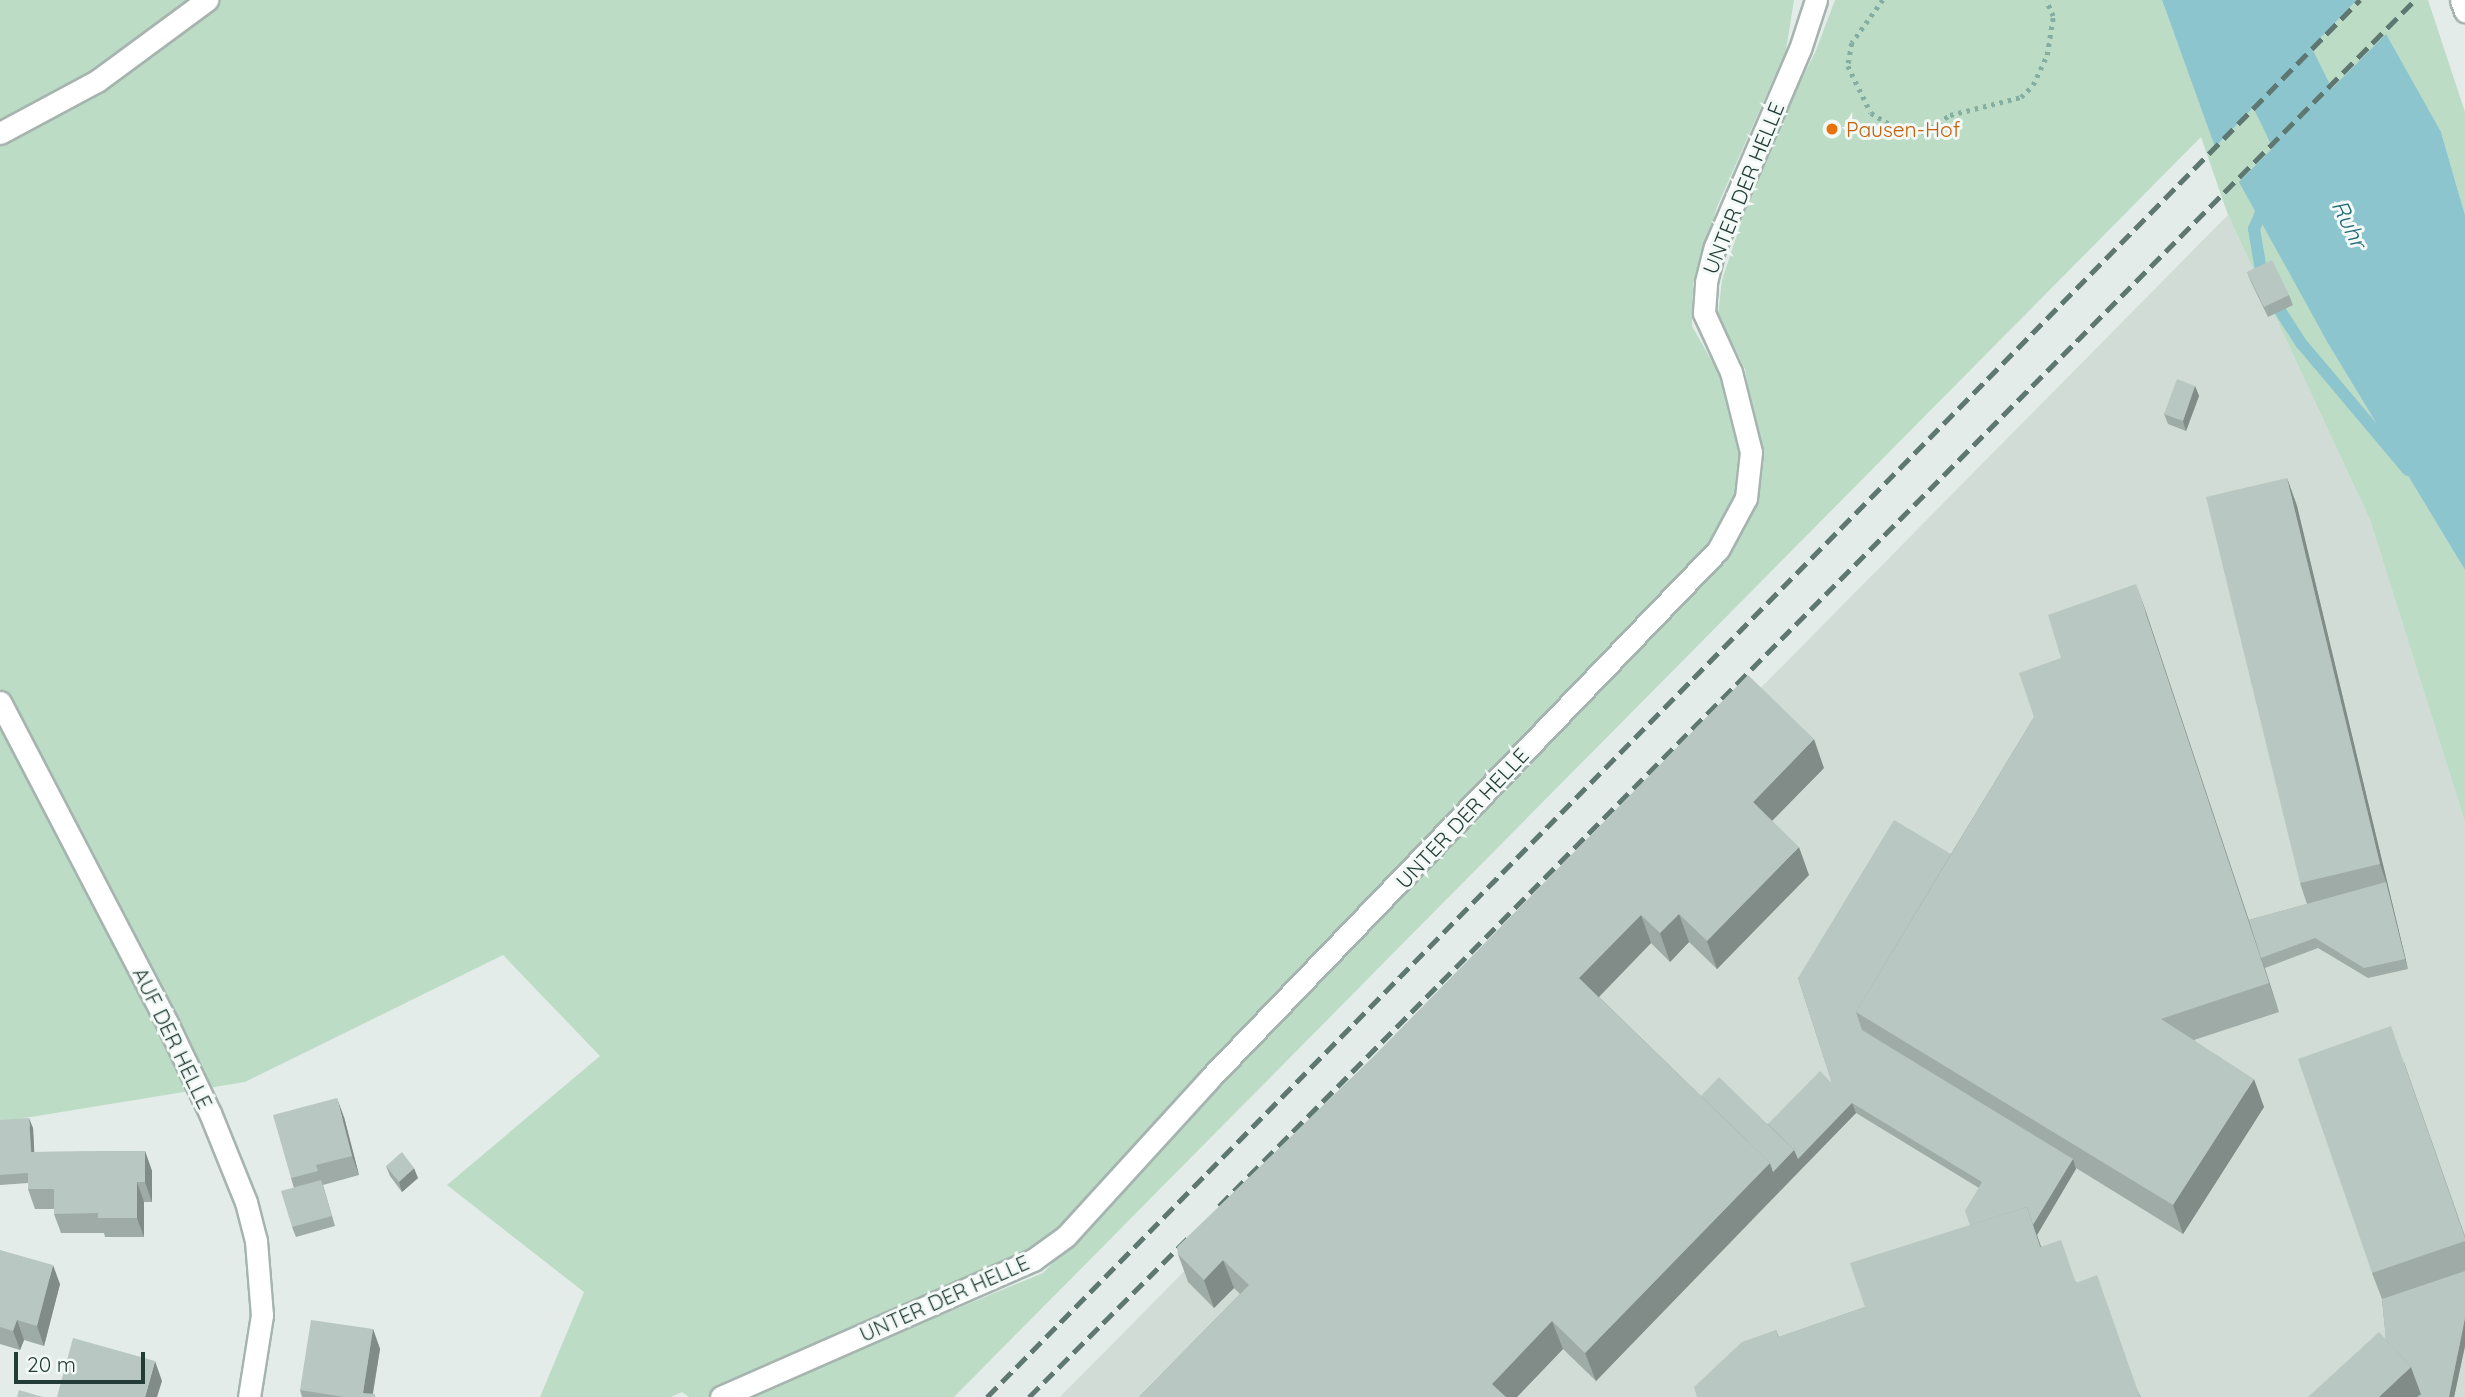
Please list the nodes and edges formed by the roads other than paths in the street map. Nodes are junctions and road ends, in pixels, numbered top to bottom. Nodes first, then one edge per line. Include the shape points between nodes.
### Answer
1 (207, 0) edge
2 (1816, 0) edge
3 (2461, 0) edge
4 (2465, 11) edge
5 (0, 133) edge
6 (0, 702) edge
7 (250, 1397) edge
8 (721, 1397) edge

1 - 5 street via 97,81
2 - 8 street, UNTER DER HELLE via 1800,50 1715,247 1706,282 1704,313 1731,372 1751,452 1746,498 1718,550 1211,1077 1066,1236 1033,1260
3 - 4 street
6 - 7 street, AUF DER HELLE via 167,1023 211,1113 246,1202 256,1241 262,1315

